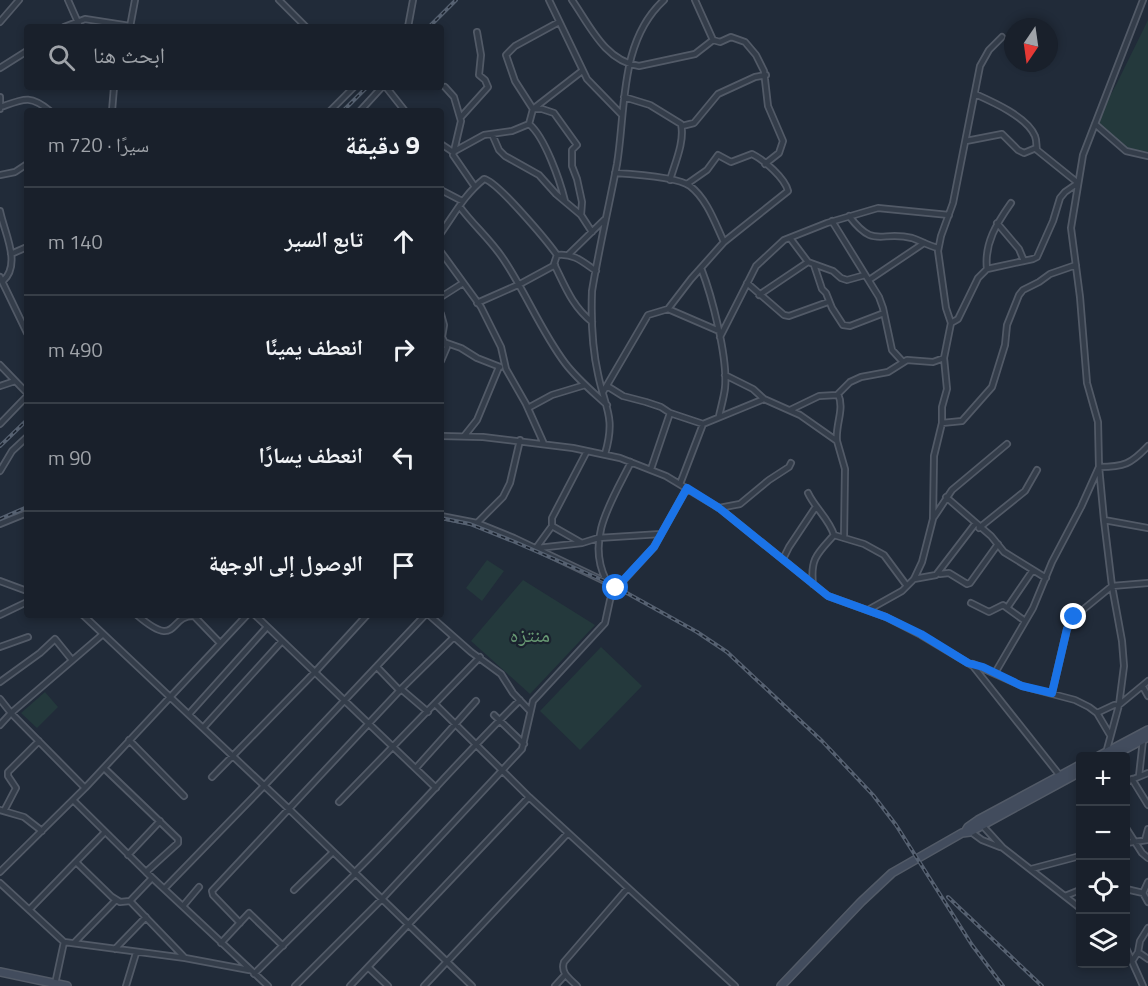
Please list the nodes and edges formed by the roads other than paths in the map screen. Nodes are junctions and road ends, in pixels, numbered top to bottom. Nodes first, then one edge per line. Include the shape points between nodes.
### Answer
1 (19, 0) edge
2 (68, 0) edge
3 (135, 0) edge
4 (279, 0) edge
5 (413, 0) edge
6 (549, 0) edge
7 (572, 0) edge
8 (664, 0) edge
9 (695, 0) edge
10 (1143, 0) edge
11 (0, 22) edge
12 (559, 22) junction
13 (79, 24) edge
14 (119, 24) edge
15 (130, 24) edge
16 (303, 24) edge
17 (409, 24) edge
18 (477, 32) dead end
19 (1002, 37) dead end
20 (713, 40) junction
21 (24, 53) edge
22 (630, 65) junction
23 (0, 68) edge
24 (582, 71) junction
25 (766, 75) junction
26 (445, 87) dead end
27 (112, 90) edge
28 (351, 90) edge
29 (381, 90) edge
30 (387, 90) edge
31 (975, 94) junction
32 (0, 97) edge
33 (624, 97) junction
34 (0, 108) edge
35 (46, 108) edge
36 (112, 108) edge
37 (333, 108) edge
38 (363, 108) edge
39 (402, 108) edge
40 (533, 109) junction
41 (622, 115) junction
42 (461, 117) junction
43 (529, 124) junction
44 (1095, 124) junction
45 (682, 126) junction
46 (492, 134) junction
47 (966, 141) junction
48 (444, 146) edge
49 (1036, 148) junction
50 (453, 152) junction
51 (1148, 156) edge
52 (765, 164) junction
53 (24, 166) edge
54 (615, 173) junction
55 (0, 175) edge
56 (670, 180) junction
57 (1078, 183) junction
58 (687, 184) junction
59 (475, 187) junction
60 (444, 192) edge
61 (565, 201) junction
62 (1011, 203) dead end
63 (461, 204) junction
64 (0, 211) edge
65 (581, 215) junction
66 (949, 215) junction
67 (849, 216) junction
68 (604, 220) junction
69 (832, 221) junction
70 (997, 223) junction
71 (444, 229) edge
72 (592, 232) junction
73 (790, 238) junction
74 (724, 242) junction
75 (924, 243) junction
76 (24, 248) edge
77 (938, 248) junction
78 (11, 254) junction
79 (557, 255) junction
80 (568, 255) junction
81 (444, 256) edge
82 (1024, 261) junction
83 (808, 262) junction
84 (555, 265) junction
85 (814, 265) junction
86 (1076, 265) junction
87 (701, 268) junction
88 (987, 269) junction
89 (596, 271) junction
90 (867, 278) junction
91 (1, 279) edge
92 (463, 283) junction
93 (520, 284) junction
94 (747, 284) junction
95 (444, 295) edge
96 (759, 295) junction
97 (828, 302) junction
98 (477, 303) junction
99 (668, 309) junction
100 (884, 313) junction
101 (592, 322) junction
102 (951, 323) junction
103 (24, 327) edge
104 (719, 331) junction
105 (720, 337) junction
106 (444, 342) edge
107 (944, 358) junction
108 (903, 362) junction
109 (0, 365) edge
110 (499, 367) junction
111 (506, 369) junction
112 (725, 375) junction
113 (15, 381) junction
114 (585, 385) junction
115 (0, 386) edge
116 (607, 386) junction
117 (24, 391) edge
118 (603, 392) junction
119 (838, 394) junction
120 (24, 397) edge
121 (764, 399) junction
122 (608, 406) junction
123 (528, 408) junction
124 (790, 410) junction
125 (670, 413) junction
126 (719, 416) junction
127 (942, 423) junction
128 (0, 424) edge
129 (703, 424) junction
130 (465, 435) junction
131 (444, 436) edge
132 (520, 440) junction
133 (24, 441) edge
134 (837, 441) junction
135 (544, 444) junction
136 (1007, 444) dead end
137 (1148, 446) edge
138 (587, 451) junction
139 (605, 454) junction
140 (631, 462) junction
141 (791, 463) dead end
142 (1099, 467) junction
143 (651, 469) junction
144 (1037, 470) dead end
145 (0, 471) edge
146 (680, 484) junction
147 (687, 488) junction
148 (808, 493) dead end
149 (946, 497) junction
150 (719, 508) junction
151 (815, 508) junction
152 (24, 514) edge
153 (444, 517) edge
154 (933, 519) junction
155 (1104, 520) junction
156 (477, 523) junction
157 (0, 524) edge
158 (552, 526) junction
159 (977, 526) junction
160 (1148, 528) edge
161 (661, 534) junction
162 (834, 535) junction
163 (598, 538) junction
164 (844, 538) junction
165 (582, 543) junction
166 (998, 544) junction
167 (536, 548) junction
168 (783, 560) junction
169 (1033, 570) junction
170 (936, 575) junction
171 (1046, 578) junction
172 (914, 579) junction
173 (0, 581) edge
174 (607, 582) junction
175 (1148, 583) edge
176 (813, 584) junction
177 (907, 586) junction
178 (1112, 586) junction
179 (617, 587) junction
180 (24, 590) edge
181 (24, 603) edge
182 (971, 603) dead end
183 (1007, 608) junction
184 (868, 610) junction
185 (0, 615) edge
186 (87, 618) edge
187 (141, 618) edge
188 (184, 618) edge
189 (196, 618) edge
190 (244, 618) edge
191 (258, 618) edge
192 (364, 618) edge
193 (424, 618) edge
194 (431, 618) edge
195 (1025, 621) junction
196 (267, 627) junction
197 (103, 634) junction
198 (28, 637) dead end
199 (454, 637) junction
200 (282, 641) junction
201 (220, 644) junction
202 (0, 647) edge
203 (480, 657) junction
204 (72, 660) junction
205 (968, 663) junction
206 (376, 667) junction
207 (315, 672) junction
208 (995, 673) junction
209 (1148, 681) edge
210 (0, 682) edge
211 (1143, 687) junction
212 (401, 690) junction
213 (1052, 693) junction
214 (1148, 696) edge
215 (170, 698) junction
216 (0, 699) edge
217 (520, 700) junction
218 (476, 701) dead end
219 (344, 702) junction
220 (435, 704) junction
221 (1119, 705) junction
222 (530, 711) junction
223 (428, 712) junction
224 (11, 713) junction
225 (189, 714) junction
226 (1097, 714) junction
227 (494, 715) dead end
228 (500, 720) junction
229 (455, 724) junction
230 (0, 725) edge
231 (369, 725) junction
232 (203, 728) junction
233 (1148, 730) edge
234 (1110, 735) junction
235 (1146, 738) edge
236 (129, 740) junction
237 (39, 741) junction
238 (476, 744) junction
239 (524, 744) junction
240 (395, 747) junction
241 (1106, 752) edge
242 (1112, 752) edge
243 (1114, 752) edge
244 (233, 756) junction
245 (104, 768) junction
246 (416, 768) junction
247 (1076, 768) edge
248 (501, 770) junction
249 (1076, 773) edge
250 (1148, 773) edge
251 (1139, 776) junction
252 (212, 777) dead end
253 (1061, 778) junction
254 (1132, 779) joint
255 (263, 787) junction
256 (85, 788) junction
257 (436, 788) junction
258 (184, 796) dead end
259 (530, 797) junction
260 (73, 800) junction
261 (339, 802) dead end
262 (1148, 805) edge
263 (2, 810) edge
264 (290, 810) junction
265 (160, 821) junction
266 (980, 822) junction
267 (1148, 829) edge
268 (42, 831) junction
269 (966, 831) junction
270 (568, 832) junction
271 (104, 833) junction
272 (1130, 835) edge
273 (1134, 840) junction
274 (1147, 840) edge
275 (1130, 841) edge
276 (1003, 848) junction
277 (332, 853) junction
278 (128, 855) junction
279 (1076, 857) edge
280 (1148, 858) edge
281 (76, 862) junction
282 (1030, 869) junction
283 (0, 872) edge
284 (146, 872) junction
285 (354, 874) junction
286 (152, 878) junction
287 (1148, 882) edge
288 (0, 883) edge
289 (199, 887) dead end
290 (164, 889) junction
291 (627, 889) junction
292 (1130, 889) edge
293 (294, 890) dead end
294 (1145, 890) edge
295 (1076, 892) edge
296 (1065, 896) junction
297 (116, 900) junction
298 (381, 900) junction
299 (130, 901) junction
300 (1148, 902) edge
301 (1076, 905) edge
302 (183, 906) junction
303 (30, 910) junction
304 (146, 917) junction
305 (240, 923) junction
306 (408, 926) junction
307 (1148, 928) edge
308 (64, 942) junction
309 (221, 942) junction
310 (74, 943) junction
311 (283, 946) junction
312 (115, 950) junction
313 (136, 952) junction
314 (1138, 952) junction
315 (1130, 956) edge
316 (185, 958) junction
317 (1148, 959) edge
318 (1133, 960) junction
319 (447, 963) junction
320 (369, 968) junction
321 (0, 972) edge
322 (253, 972) junction
323 (566, 975) junction
324 (60, 985) edge
325 (126, 986) edge
326 (268, 986) edge
327 (295, 986) edge
328 (350, 986) edge
329 (388, 986) edge
330 (424, 986) edge
331 (472, 986) edge
332 (555, 986) edge
333 (577, 986) edge
334 (735, 986) edge
335 (781, 986) edge
336 (1143, 986) edge

1 - 11 street
2 - 13 street
3 - 15 street
4 - 16 street
5 - 17 street
6 - 12 street
7 - 22 street via 604,48
8 - 22 street via 646,20
9 - 20 street
10 - 44 street
12 - 24 street
12 - 40 street via 515,46 506,56 515,81
13 - 14 street via 91,19
18 - 42 street via 482,55 479,75 488,87
19 - 31 street via 980,66
20 - 22 street via 695,54
20 - 25 street via 731,38 745,42
21 - 23 street
22 - 33 street
24 - 40 street
24 - 41 street
25 - 45 street via 718,94 692,125
25 - 52 street via 768,106 783,141 779,153
26 - 42 street via 454,97
27 - 36 street
28 - 37 street
29 - 38 street
30 - 39 street
31 - 47 street
31 - 49 street via 1029,126 1036,138
32 - 34 street
33 - 41 street
33 - 45 street via 650,105
34 - 35 street via 30,99
40 - 43 street
40 - 65 street via 554,113 577,145 571,157 582,202
41 - 54 street
42 - 50 street
43 - 46 street
43 - 61 street via 537,131 558,175
44 - 51 street via 1126,151
44 - 57 street
45 - 56 street
46 - 50 street
46 - 61 street via 505,156 539,175
47 - 49 street via 1002,134 1024,153
47 - 66 street
48 - 50 street
49 - 57 street
50 - 59 street
52 - 58 street via 752,154 731,162 718,155 702,175
52 - 74 street via 788,187 788,193
53 - 55 street
54 - 56 street
54 - 68 street
56 - 58 street
57 - 82 street via 1060,198 1037,257
57 - 86 street via 1071,228
58 - 74 street via 703,201
59 - 63 street
59 - 79 street via 484,179 491,181
60 - 63 street
61 - 65 street
62 - 70 street
63 - 71 street
63 - 93 street
64 - 78 street
65 - 72 street
66 - 67 street via 878,208
66 - 77 street
67 - 69 street
67 - 75 street via 869,236 909,238
68 - 72 street
68 - 89 street
69 - 73 street
69 - 90 street
70 - 82 street
70 - 88 street via 988,244
72 - 80 street
73 - 83 street
73 - 94 street via 762,258
74 - 87 street
75 - 77 street
75 - 90 street
76 - 78 street
77 - 102 street
78 - 91 street via 12,267 8,277
79 - 80 street
79 - 84 street
80 - 89 street
81 - 92 street
82 - 88 street
83 - 85 street
83 - 96 street
84 - 93 street
84 - 101 street via 571,300
85 - 90 street via 847,280
85 - 97 street
86 - 127 street via 1023,290 1007,326 1005,345 989,392 962,422
86 - 142 street via 1086,383 1098,422
87 - 99 street
87 - 104 street
88 - 102 street via 978,278 958,319
89 - 101 street
90 - 100 street
91 - 103 street
92 - 95 street
92 - 98 street
93 - 98 street
93 - 114 street via 566,364
94 - 96 street
94 - 105 street
96 - 97 street via 789,316
97 - 100 street via 847,326
98 - 111 street via 501,347
99 - 104 street
99 - 116 street via 648,315
100 - 108 street via 893,353
101 - 118 street
102 - 107 street
104 - 105 street
105 - 112 street
106 - 110 street
107 - 108 street
107 - 127 street via 948,384
108 - 119 street via 888,372 850,382
109 - 113 street
110 - 111 street
110 - 130 street via 477,420
111 - 123 street
112 - 121 street
112 - 126 street
113 - 115 street
113 - 117 street
114 - 122 street
114 - 123 street via 552,394
116 - 118 street
116 - 125 street
118 - 122 street
119 - 124 street via 819,396
119 - 134 street via 842,405
120 - 128 street
121 - 124 street
121 - 126 street
122 - 139 street via 610,430
123 - 135 street
124 - 134 street
125 - 129 street
125 - 143 street
126 - 129 street
127 - 154 street via 934,456
129 - 146 street
130 - 131 street
130 - 132 street
132 - 135 street
132 - 156 street via 503,497
133 - 145 street
134 - 164 street via 845,469
135 - 138 street
136 - 149 street
137 - 142 street via 1128,464
138 - 139 street
138 - 158 street via 552,518
139 - 140 street
140 - 143 street
140 - 163 street
141 - 150 street via 740,504
142 - 155 street
142 - 171 street
143 - 146 street
144 - 159 street via 1025,491
146 - 147 street
147 - 150 street
147 - 161 street
148 - 151 street
149 - 154 street
149 - 159 street
150 - 168 street
151 - 162 street
151 - 168 street
152 - 157 street
153 - 156 street
154 - 172 street
155 - 160 street
155 - 178 street
156 - 167 street
158 - 165 street
158 - 167 street
159 - 166 street
159 - 170 street
161 - 163 street
161 - 179 street
162 - 164 street
162 - 176 street via 814,559
163 - 165 street
163 - 174 street
164 - 177 street via 884,555
165 - 167 street
166 - 169 street
166 - 170 street via 970,583 949,573
167 - 174 street
168 - 176 street
169 - 171 street
169 - 183 street
170 - 172 street
171 - 195 street
172 - 177 street
173 - 180 street
174 - 179 street
175 - 178 street
176 - 184 street via 828,596
177 - 184 street
178 - 213 street via 1070,622
178 - 221 street via 1124,666
179 - 222 street via 609,600 605,623 536,697
181 - 185 street
182 - 183 street via 989,612 1001,604
183 - 195 street
184 - 205 street via 921,634
186 - 197 street
187 - 188 street via 156,630 164,631
189 - 201 street
190 - 201 street
191 - 196 street
192 - 207 street
193 - 206 street
194 - 199 street
195 - 208 street
196 - 200 street
196 - 225 street
197 - 204 street
197 - 215 street
198 - 202 street
199 - 203 street
199 - 212 street
200 - 207 street
200 - 232 street
201 - 215 street
203 - 217 street via 501,674
203 - 220 street
204 - 210 street via 56,639
204 - 224 street
205 - 208 street
205 - 253 street
206 - 212 street
206 - 219 street
207 - 219 street
207 - 244 street
208 - 213 street via 1022,686
209 - 211 street
211 - 214 street
211 - 221 street
212 - 223 street
212 - 231 street
213 - 226 street via 1075,700
215 - 225 street
215 - 236 street
216 - 224 street
217 - 222 street
217 - 228 street
218 - 229 street
219 - 231 street
219 - 255 street
220 - 223 street
220 - 229 street
221 - 226 street
221 - 234 street
222 - 239 street
223 - 240 street
224 - 230 street
224 - 237 street
225 - 232 street
226 - 234 street
227 - 228 street
228 - 238 street
228 - 239 street
229 - 238 street
229 - 246 street
231 - 240 street
231 - 264 street
232 - 244 street
233 - 242 main road
234 - 241 street
235 - 243 main road
235 - 251 street
236 - 245 street
236 - 258 street
237 - 256 street
237 - 263 street via 8,772 16,788
238 - 248 street
238 - 257 street
239 - 248 street
240 - 246 street
240 - 261 street
244 - 252 street
244 - 255 street
245 - 256 street
245 - 265 street
246 - 257 street
247 - 253 main road
248 - 259 street
248 - 298 street
249 - 253 main road
250 - 251 street
251 - 254 street
253 - 266 main road
254 - 262 street
255 - 264 street
255 - 290 street
256 - 260 street
257 - 285 street
259 - 270 street
259 - 306 street
260 - 268 street
260 - 271 street
263 - 268 street via 24,817
264 - 277 street
264 - 305 street via 212,891
265 - 278 street
265 - 284 street via 176,835 178,843
266 - 269 main road
266 - 276 street
267 - 274 street
268 - 283 street
269 - 276 street
269 - 335 main road via 892,873
270 - 291 street
270 - 319 street
271 - 278 street
271 - 281 street
272 - 273 street
273 - 274 street
273 - 275 street
273 - 280 street
276 - 282 street
277 - 285 street
277 - 293 street
278 - 284 street
279 - 282 street
281 - 297 street
281 - 303 street
282 - 296 street
284 - 286 street
285 - 298 street
285 - 311 street
286 - 290 street
286 - 299 street
287 - 294 street
288 - 303 street
289 - 302 street
290 - 302 street
291 - 323 street via 564,962
291 - 334 street
292 - 294 street
294 - 300 street
295 - 296 street
296 - 301 street
297 - 299 street
297 - 310 street
298 - 306 street
298 - 327 street
299 - 304 street
302 - 309 street
303 - 308 street
304 - 312 street
304 - 316 street
305 - 309 street
305 - 311 street via 251,913
306 - 319 street
306 - 320 street
307 - 314 street
308 - 310 street
308 - 324 street
309 - 322 street
310 - 312 street
311 - 322 street
312 - 313 street
313 - 316 street
313 - 325 street
314 - 317 street
314 - 318 street
315 - 318 street
316 - 322 street
318 - 336 street
319 - 330 street
319 - 331 street
320 - 328 street
320 - 329 street
321 - 324 main road
322 - 326 street
323 - 332 street
323 - 333 street

